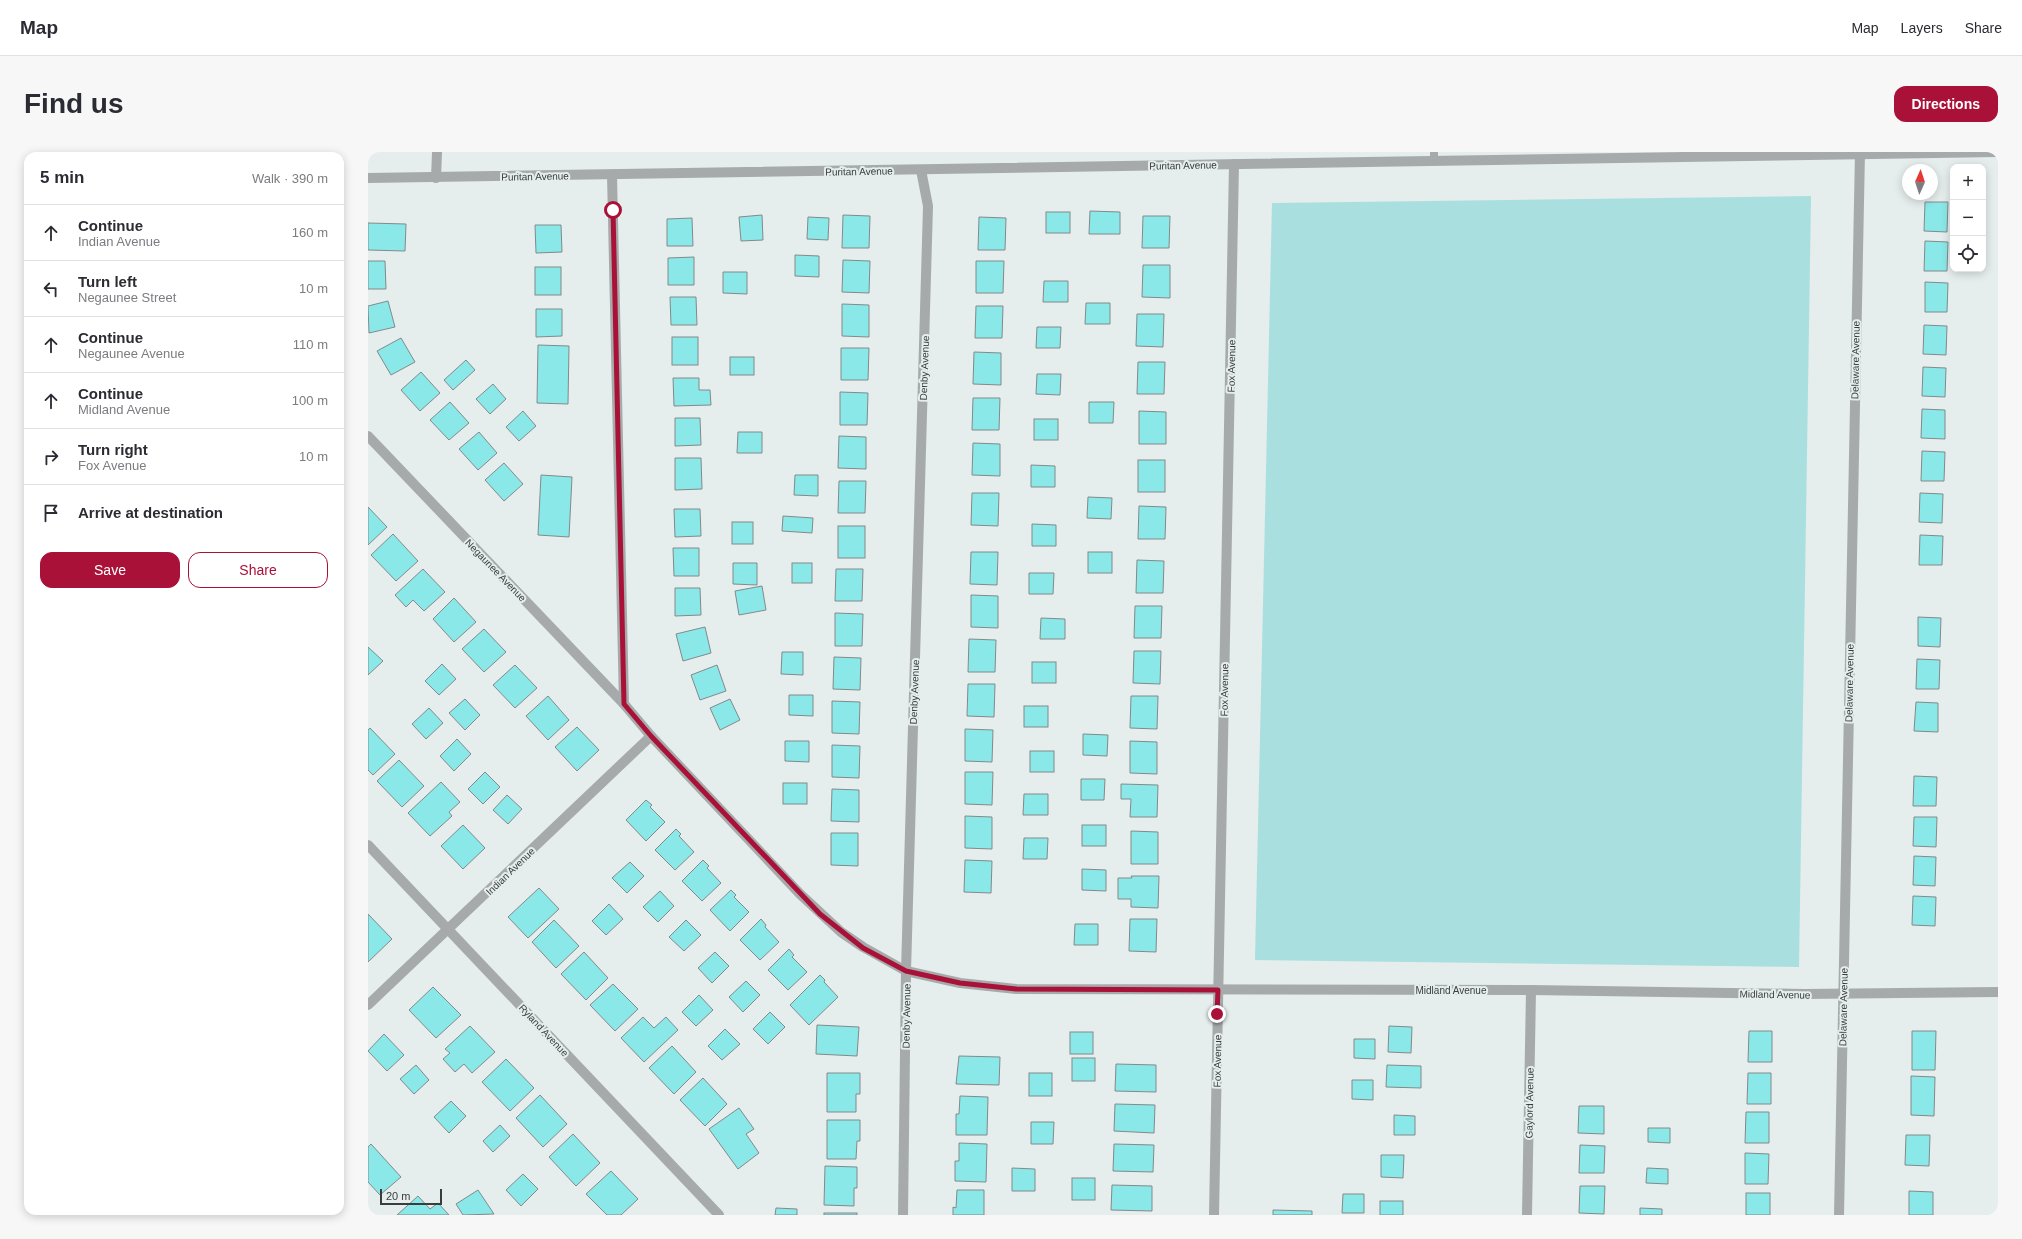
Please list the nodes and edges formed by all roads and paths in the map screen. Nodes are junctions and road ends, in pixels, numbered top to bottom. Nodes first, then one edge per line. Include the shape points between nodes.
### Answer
1 (437, 152) edge
2 (1998, 152) edge
3 (1860, 153) edge
4 (1434, 157) edge
5 (1234, 164) junction
6 (921, 170) junction
7 (612, 175) junction
8 (368, 178) edge
9 (436, 178) junction
10 (368, 436) edge
11 (624, 704) junction
12 (651, 736) junction
13 (368, 845) edge
14 (448, 929) junction
15 (906, 971) junction
16 (1218, 990) junction
17 (1531, 990) junction
18 (1998, 992) edge
19 (1843, 993) junction
20 (368, 1005) edge
21 (719, 1215) edge
22 (903, 1215) edge
23 (1214, 1215) edge
24 (1527, 1215) edge
25 (1839, 1215) edge

1 - 9 street
2 - 3 street, Puritan Avenue
3 - 4 street, Puritan Avenue
3 - 19 street, Delaware Avenue
4 - 5 street, Puritan Avenue
5 - 6 street, Puritan Avenue
5 - 16 street, Fox Avenue
6 - 7 street, Puritan Avenue
6 - 15 street, Denby Avenue via 928,206
7 - 9 street, Puritan Avenue
7 - 11 street
8 - 9 street, Puritan Avenue
10 - 11 street, Negaunee Avenue
11 - 12 street, Negaunee Avenue
12 - 14 street, Indian Avenue
12 - 15 street via 820,914 863,948
13 - 14 street, Ryland Avenue
14 - 20 street, Indian Avenue
14 - 21 street, Ryland Avenue
15 - 16 street, Midland Avenue via 960,983 1016,989
15 - 22 street, Denby Avenue
16 - 17 street, Midland Avenue
16 - 23 street, Fox Avenue
17 - 19 street, Midland Avenue
17 - 24 street, Gaylord Avenue
18 - 19 street, Midland Avenue
19 - 25 street, Delaware Avenue

